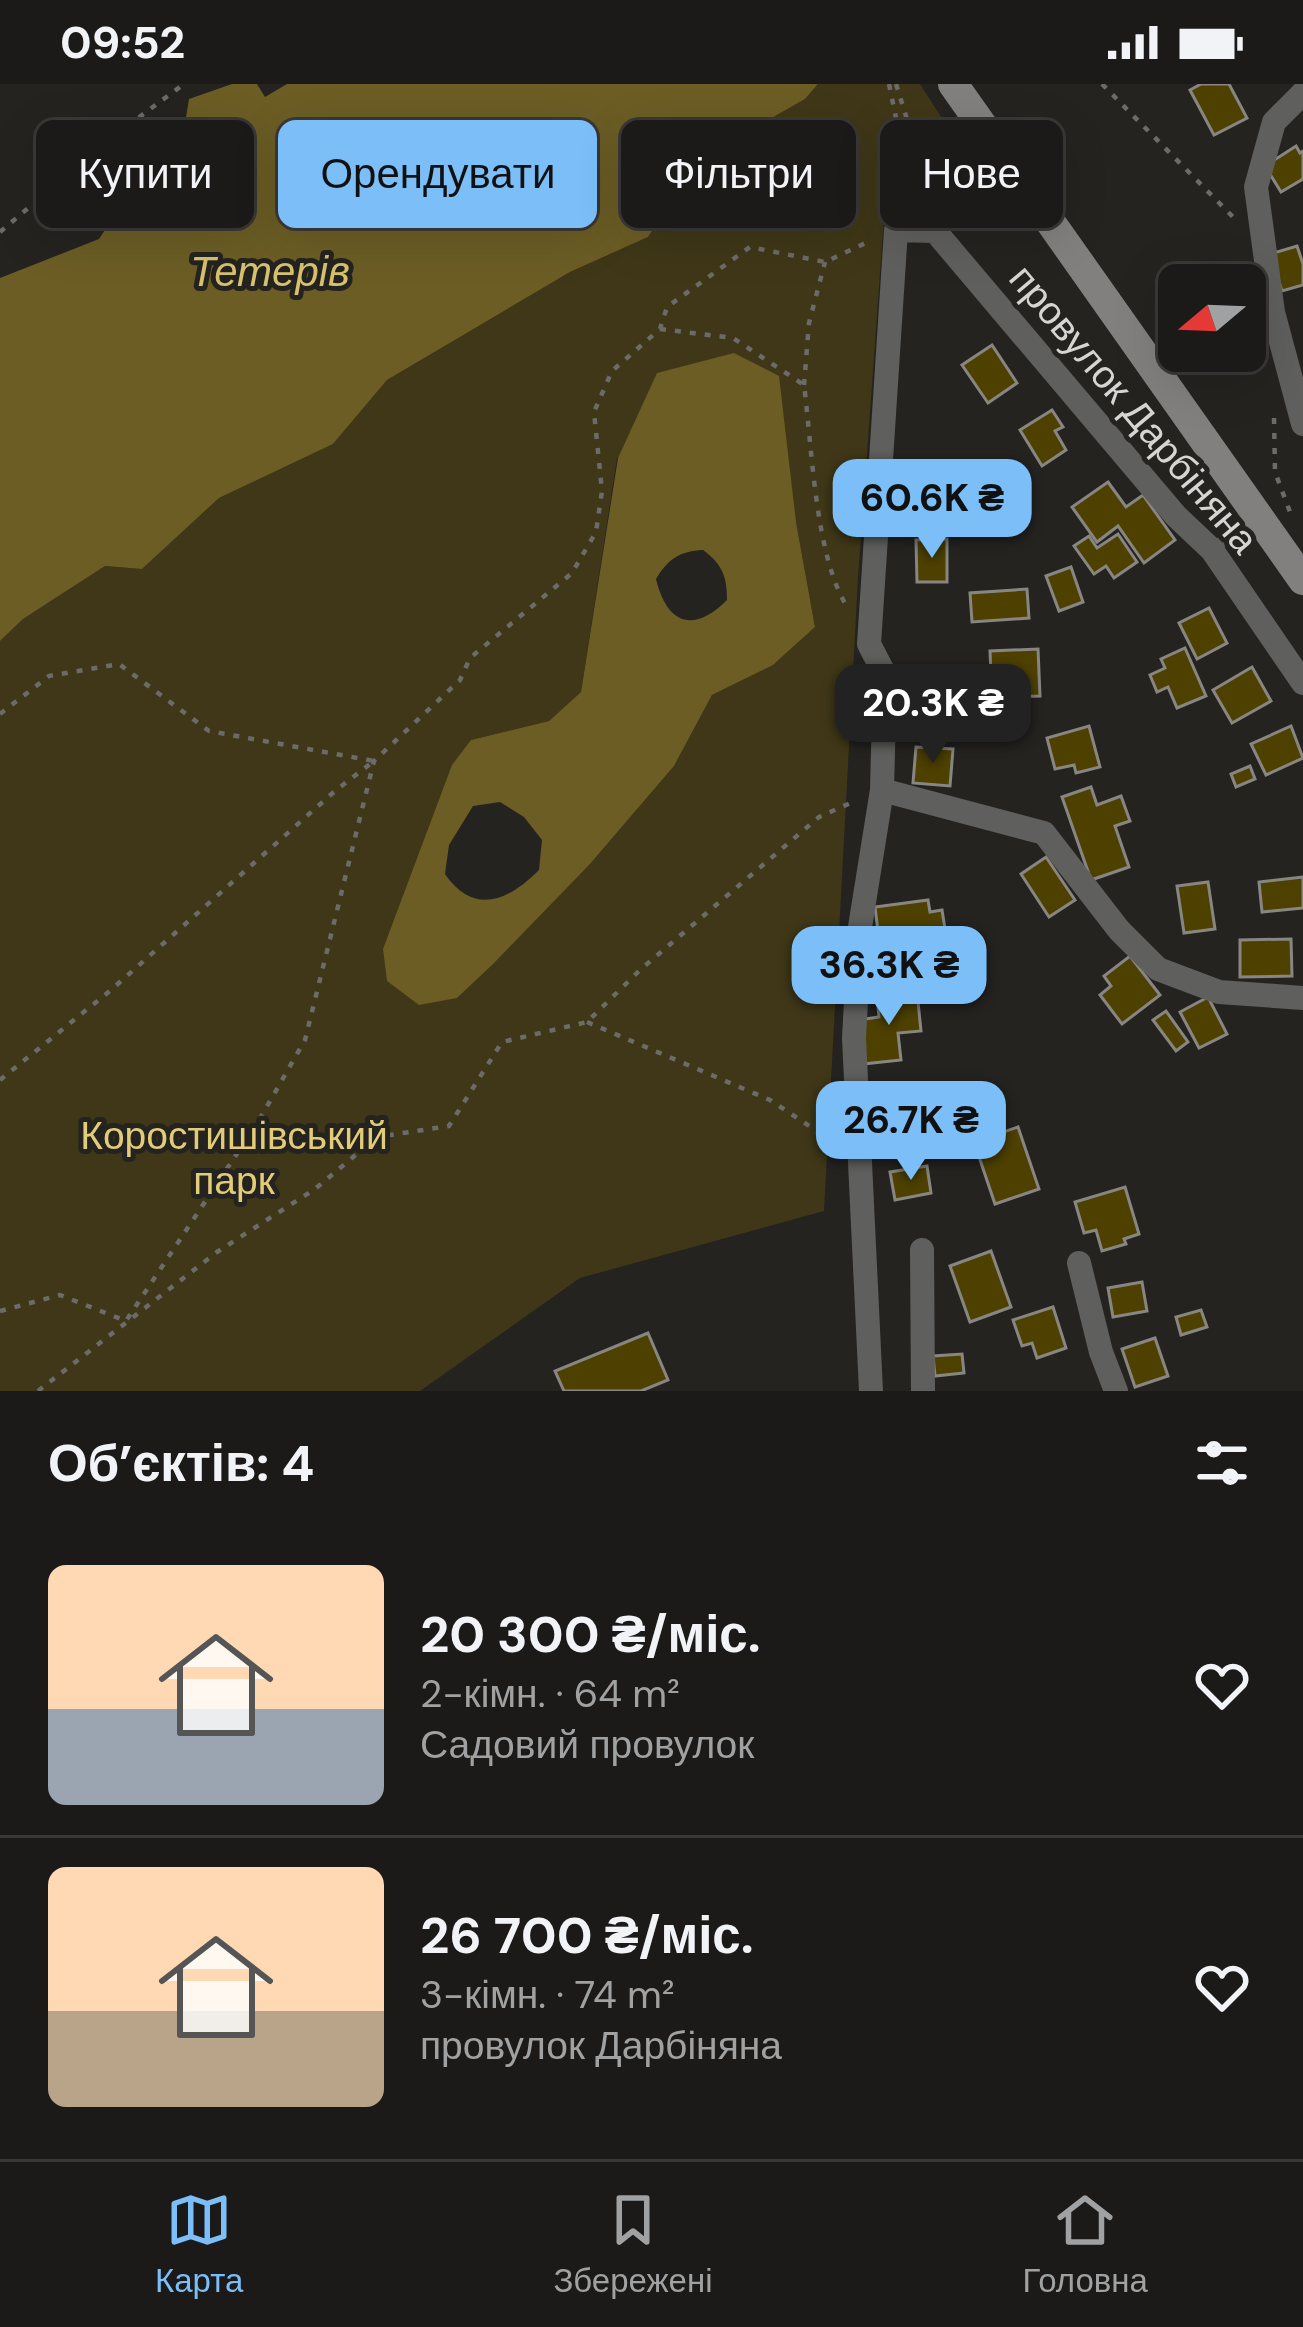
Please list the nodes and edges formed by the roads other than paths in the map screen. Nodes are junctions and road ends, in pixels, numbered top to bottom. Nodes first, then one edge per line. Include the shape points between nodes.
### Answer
1 (954, 86) edge
2 (1303, 93) edge
3 (1303, 424) edge
4 (1255, 514) junction
5 (1212, 550) junction
6 (1303, 580) edge
7 (1303, 683) edge
8 (882, 790) junction
9 (1303, 998) edge
10 (922, 1250) dead end
11 (1079, 1263) dead end
12 (871, 1391) edge
13 (923, 1391) edge
14 (1115, 1391) edge

1 - 4 main road
2 - 3 street via 1274,122 1256,187 1272,304
4 - 5 lane
4 - 6 main road
5 - 7 street, провулок Дарбіняна
5 - 8 street, провулок Дарбіняна via 935,231 896,230 869,644 885,675
8 - 9 street via 1044,833 1158,969 1219,992
8 - 12 street via 855,980
10 - 13 street
11 - 14 street

